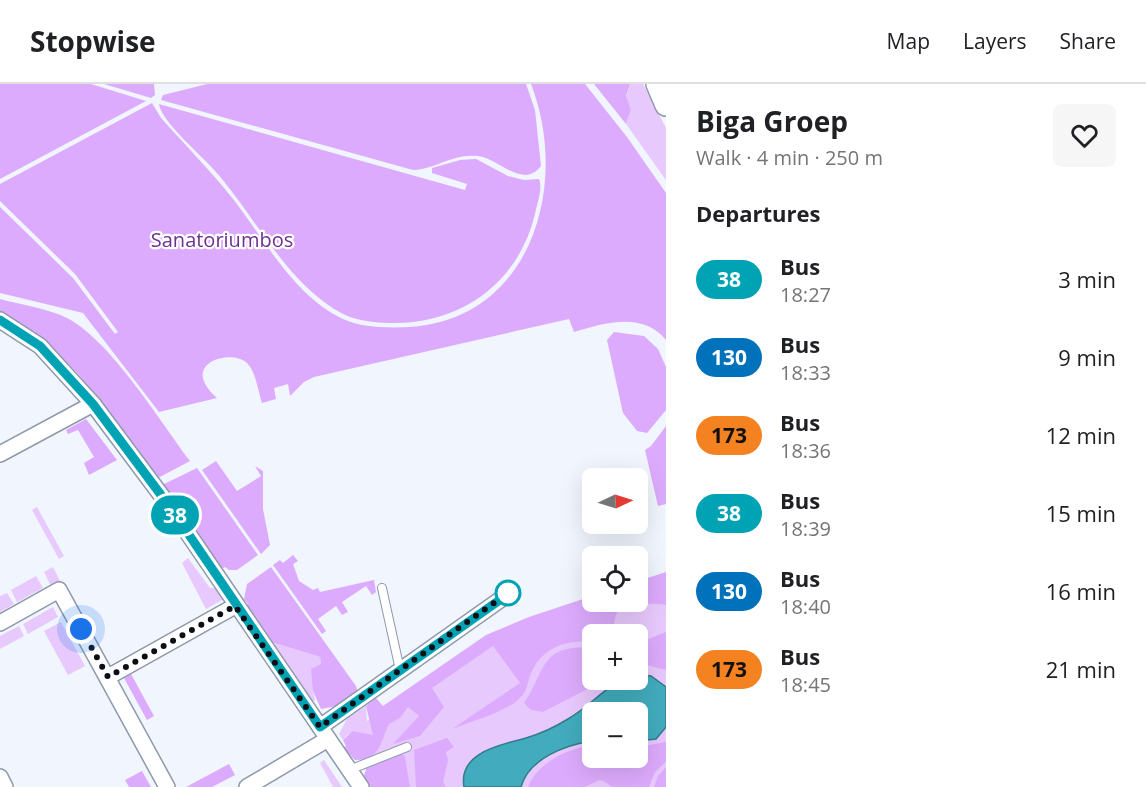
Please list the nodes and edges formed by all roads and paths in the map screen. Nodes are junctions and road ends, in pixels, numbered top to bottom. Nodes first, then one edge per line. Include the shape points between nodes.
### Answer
1 (657, 84) edge
2 (666, 105) edge
3 (0, 320) edge
4 (93, 404) junction
5 (0, 454) edge
6 (382, 588) dead end
7 (511, 592) dead end
8 (235, 606) junction
9 (0, 623) edge
10 (400, 670) junction
11 (108, 677) junction
12 (324, 733) junction
13 (407, 747) dead end
14 (348, 770) junction
15 (0, 777) edge
16 (5, 787) edge
17 (167, 787) edge
18 (246, 787) edge
19 (361, 787) edge

1 - 2 main road
3 - 4 street via 40,346
4 - 5 street
4 - 8 street via 170,507
6 - 10 lane
7 - 10 street
8 - 11 street
8 - 12 street
9 - 11 street via 59,590
10 - 12 street
11 - 17 street
12 - 14 street
12 - 18 street
13 - 14 lane
14 - 19 street
15 - 16 street

